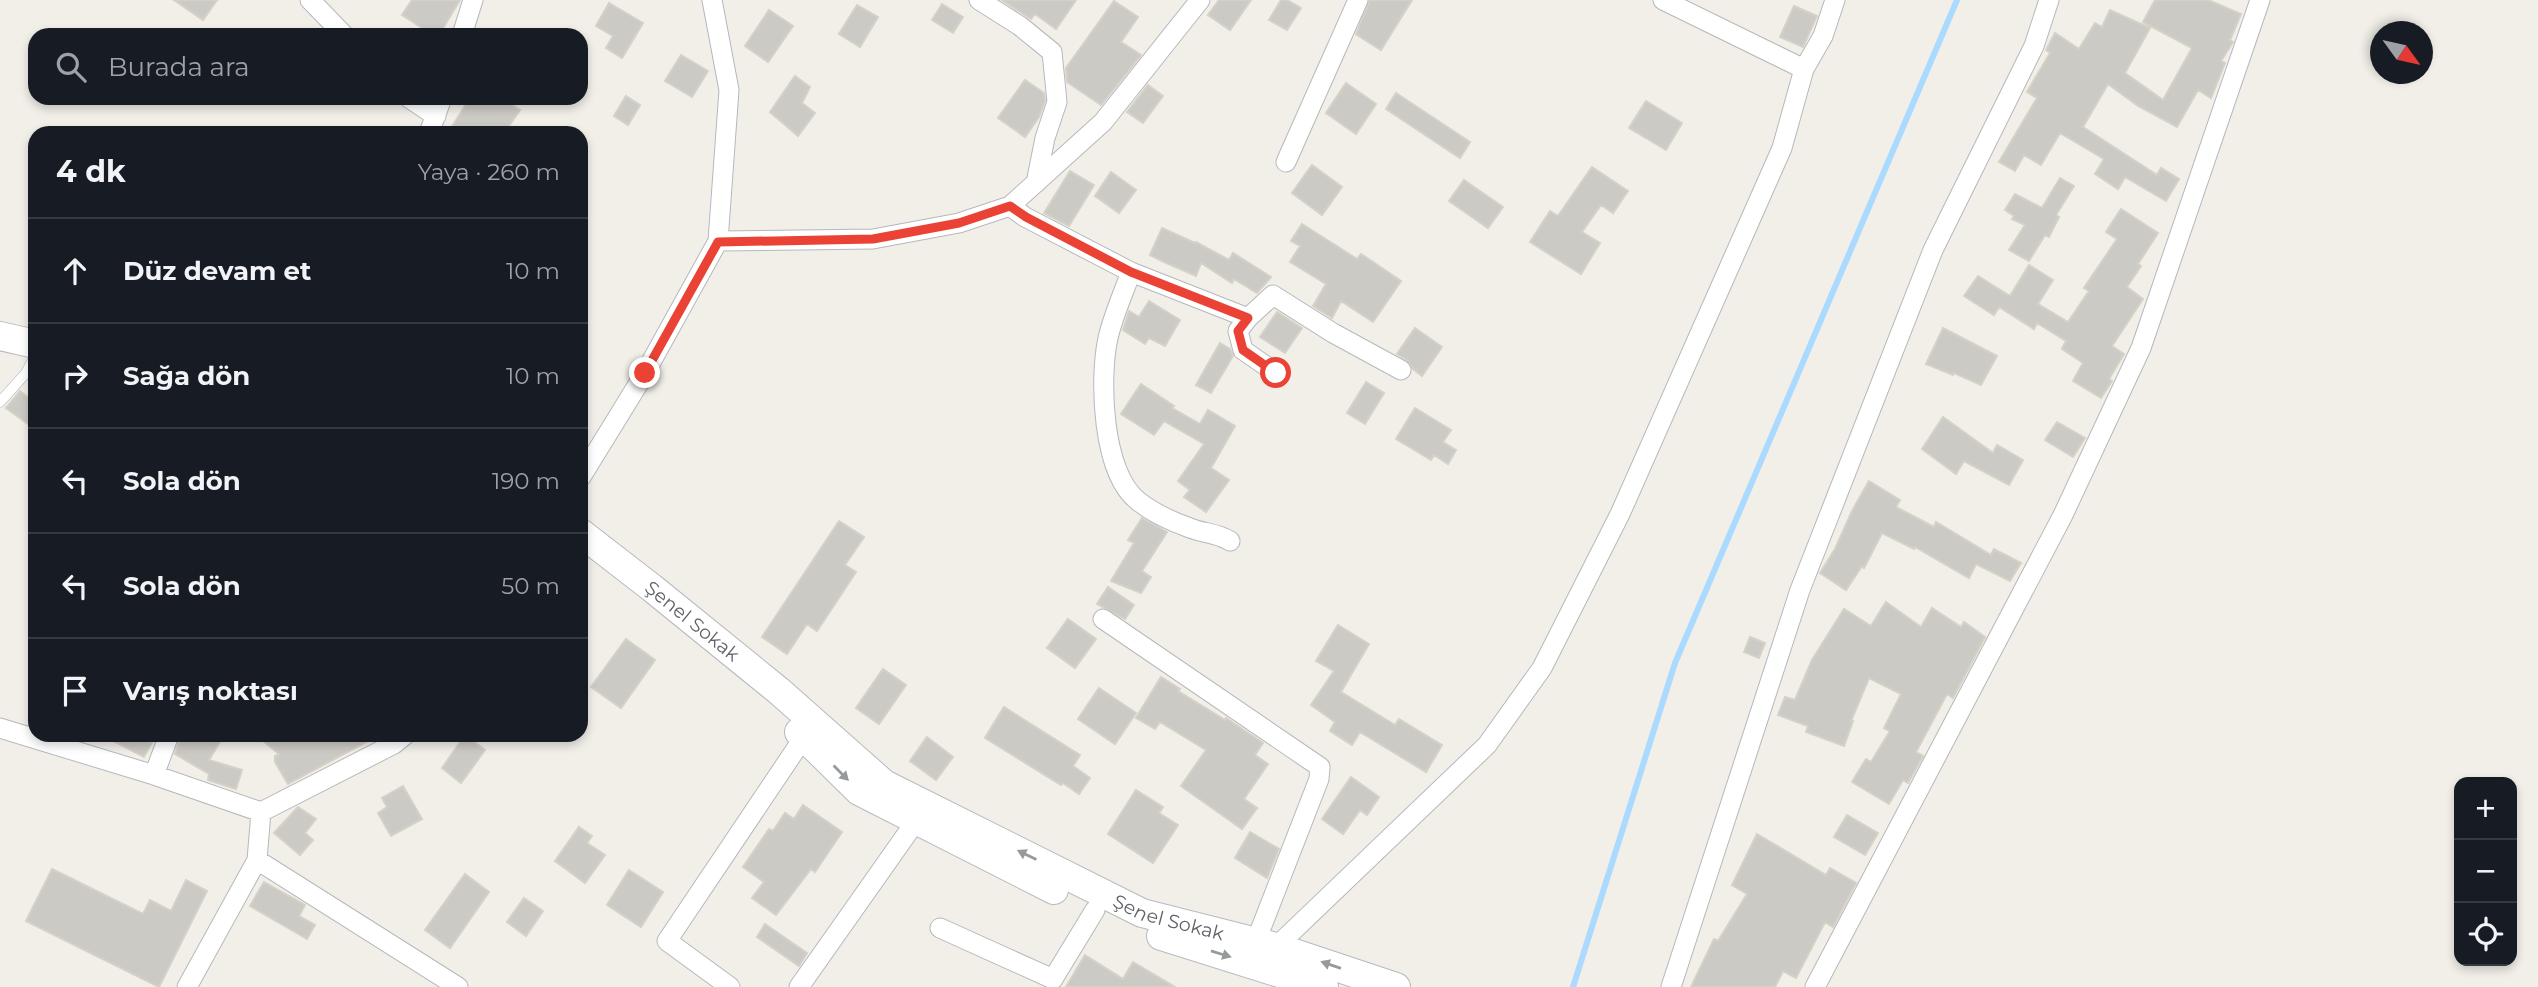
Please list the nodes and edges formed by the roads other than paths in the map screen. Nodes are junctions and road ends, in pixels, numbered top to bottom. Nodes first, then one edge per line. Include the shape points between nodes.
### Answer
1 (310, 0) edge
2 (473, 0) edge
3 (712, 0) edge
4 (979, 0) edge
5 (1200, 0) edge
6 (1358, 0) edge
7 (1662, 0) edge
8 (1835, 0) edge
9 (2049, 0) edge
10 (2260, 0) edge
11 (337, 28) edge
12 (464, 28) edge
13 (1804, 69) junction
14 (419, 105) edge
15 (435, 116) edge
16 (1286, 162) dead end
17 (1036, 183) junction
18 (1010, 206) junction
19 (718, 242) junction
20 (1131, 272) junction
21 (1248, 318) junction
22 (0, 336) edge
23 (28, 342) edge
24 (28, 369) edge
25 (1401, 370) dead end
26 (1276, 373) dead end
27 (0, 402) edge
28 (588, 466) edge
29 (588, 538) edge
30 (1230, 541) dead end
31 (652, 588) junction
32 (1103, 619) dead end
33 (0, 728) edge
34 (28, 737) edge
35 (804, 737) junction
36 (46, 742) edge
37 (166, 742) edge
38 (396, 742) edge
39 (154, 775) junction
40 (261, 812) junction
41 (916, 821) junction
42 (257, 860) junction
43 (1096, 909) junction
44 (940, 928) dead end
45 (1270, 961) edge
46 (1051, 983) edge
47 (187, 987) edge
48 (458, 987) edge
49 (730, 987) edge
50 (799, 987) edge
51 (1324, 987) edge
52 (1396, 987) edge
53 (1671, 987) edge
54 (1815, 987) edge

1 - 11 street
2 - 12 street
3 - 19 street via 729,90
4 - 17 street via 1052,52 1057,102
5 - 17 street via 1103,122
6 - 16 street
7 - 13 street
8 - 13 street via 1823,36
9 - 53 street via 2034,46 1933,250 1800,590
10 - 54 street via 2141,348 2063,515
13 - 45 street via 1782,148 1620,514 1542,668 1487,745
14 - 15 street
17 - 18 street
18 - 19 street via 959,223 873,239
18 - 20 street
19 - 28 street
20 - 21 street
20 - 30 street via 1108,338 1102,392 1118,477 1136,500 1167,518
21 - 25 street via 1273,295
21 - 26 street via 1238,331 1243,350
22 - 23 street
24 - 27 lane
29 - 31 street
31 - 35 street, Şenel Sokak
45 -> 31 street, Şenel Sokak via 1142,913 884,784
32 - 45 street via 1320,766
33 - 34 street
35 -> 41 street, Şenel Sokak via 859,792
35 - 49 street via 667,941
36 - 39 street
37 - 39 street
38 - 40 street
39 - 40 street
40 - 42 street
41 - 43 street, Şenel Sokak
41 - 50 street
42 - 47 street
42 - 48 street
43 -> 45 street, Şenel Sokak via 1134,928
43 - 46 street
44 - 46 street
45 - 51 street, Şenel Sokak
52 -> 45 street, Şenel Sokak

